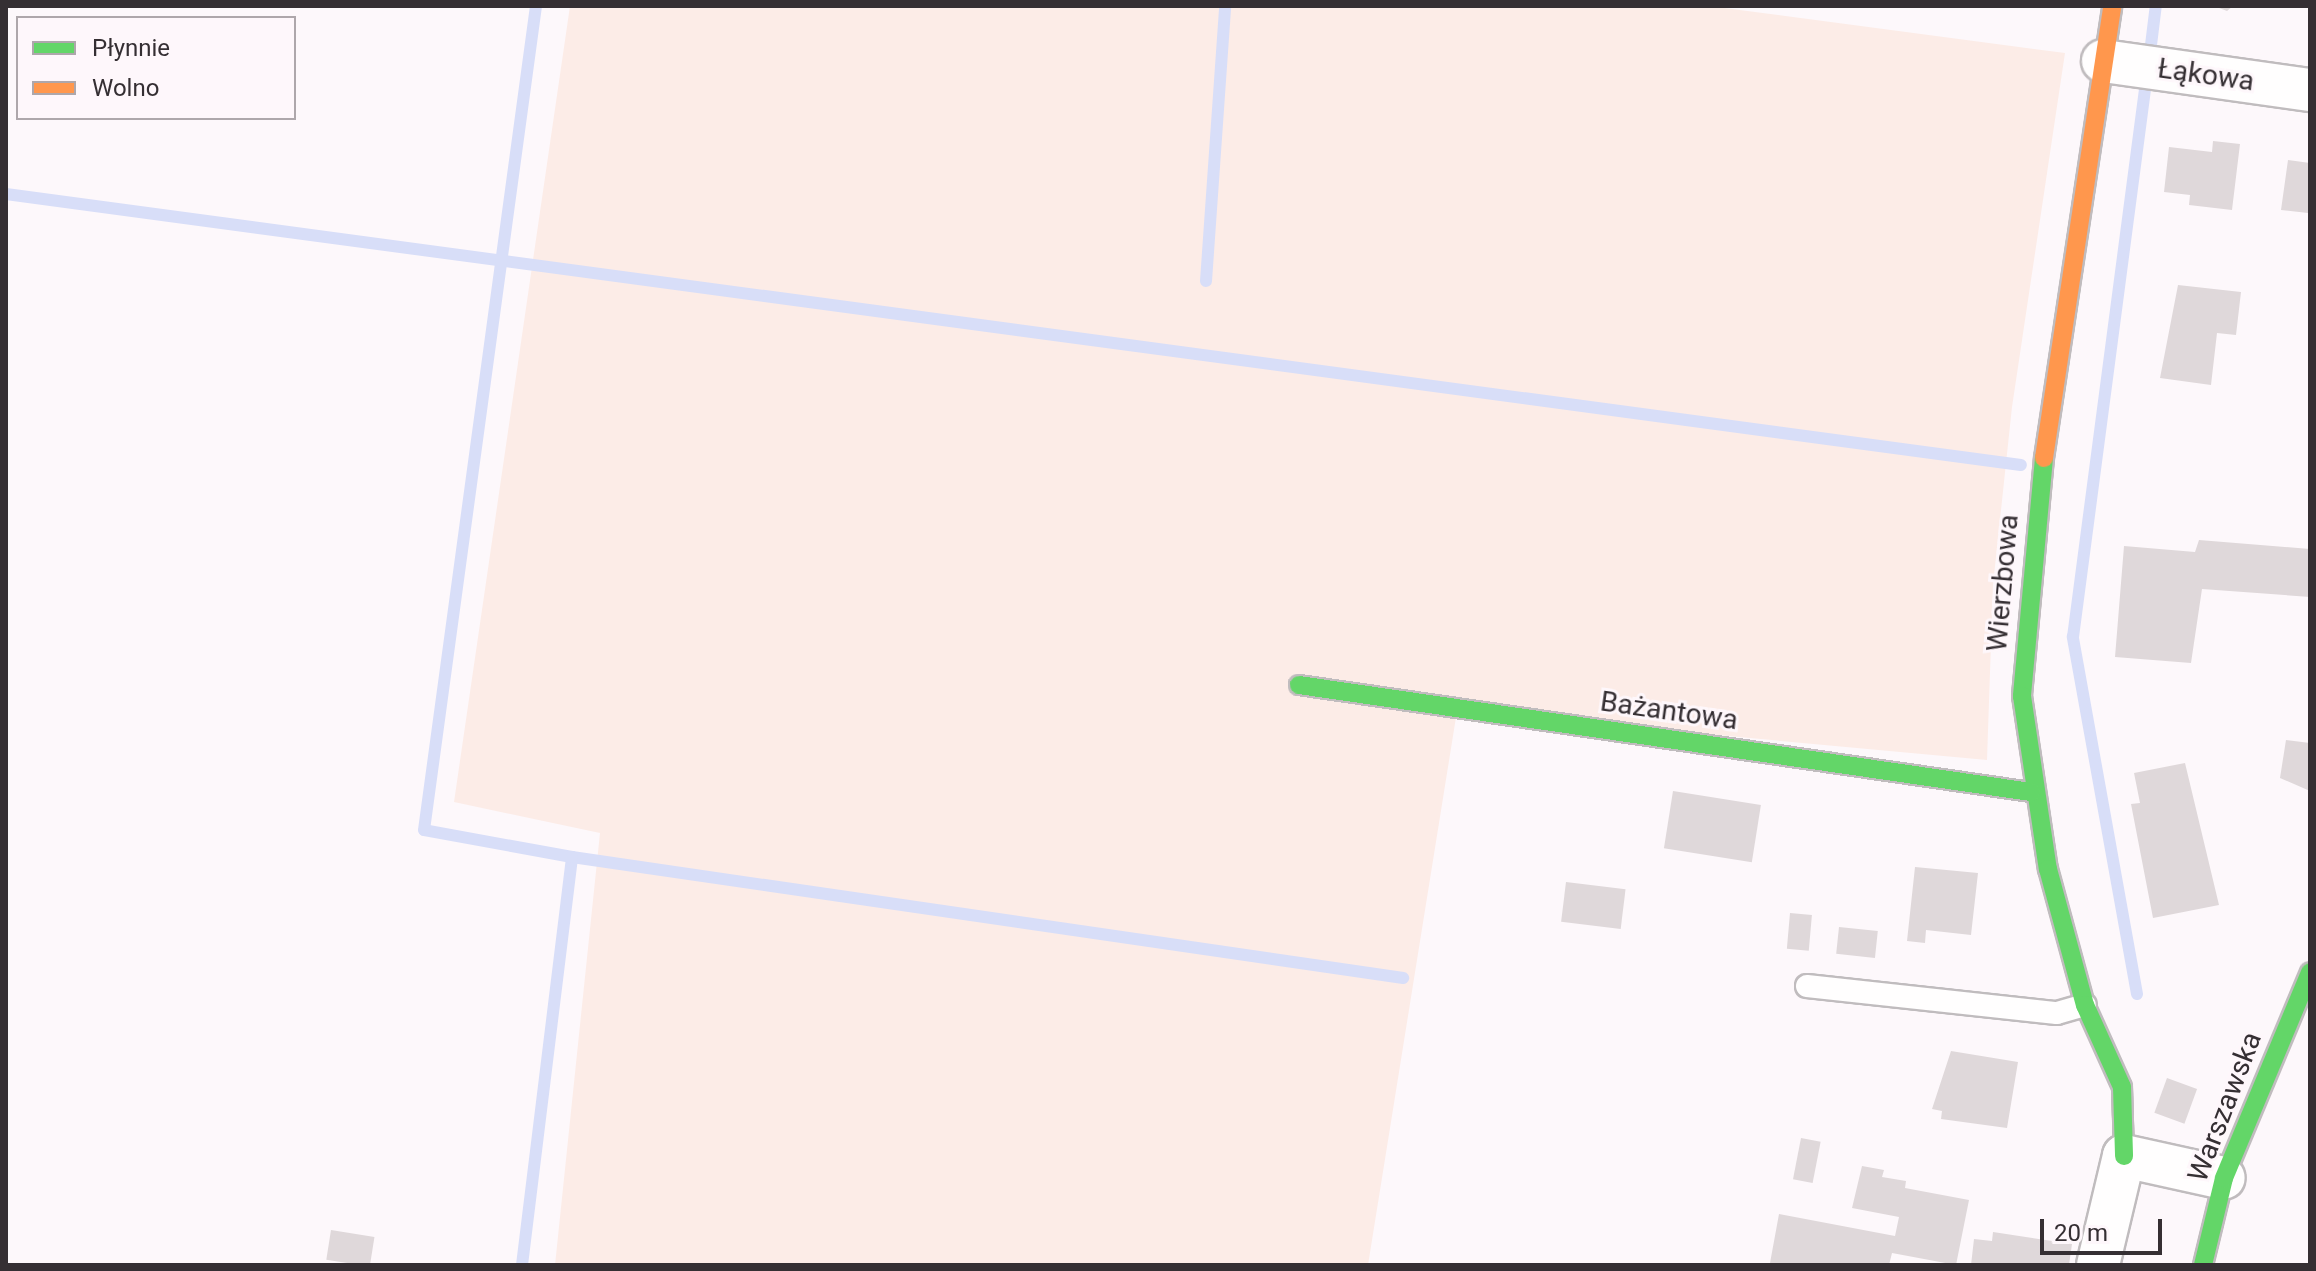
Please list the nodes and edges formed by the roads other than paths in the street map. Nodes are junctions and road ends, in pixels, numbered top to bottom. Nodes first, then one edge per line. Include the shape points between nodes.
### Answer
1 (2112, 6) edge
2 (2103, 61) junction
3 (2310, 90) edge
4 (1299, 685) dead end
5 (2031, 792) junction
6 (2310, 972) edge
7 (1807, 986) dead end
8 (2085, 1005) junction
9 (2124, 1156) junction
10 (2224, 1178) junction
11 (2098, 1265) edge
12 (2203, 1265) edge

1 - 2 street, Wierzbowa
2 - 3 street, Łąkowa
2 - 5 street, Wierzbowa via 2028,584 2022,696
4 - 5 street, Bażantowa
5 - 8 street, Wierzbowa
6 - 10 street, Warszawska
7 - 8 lane via 2057,1013
8 - 9 street, Wierzbowa via 2122,1087
9 - 10 street
9 - 11 street
10 - 12 street, Warszawska

